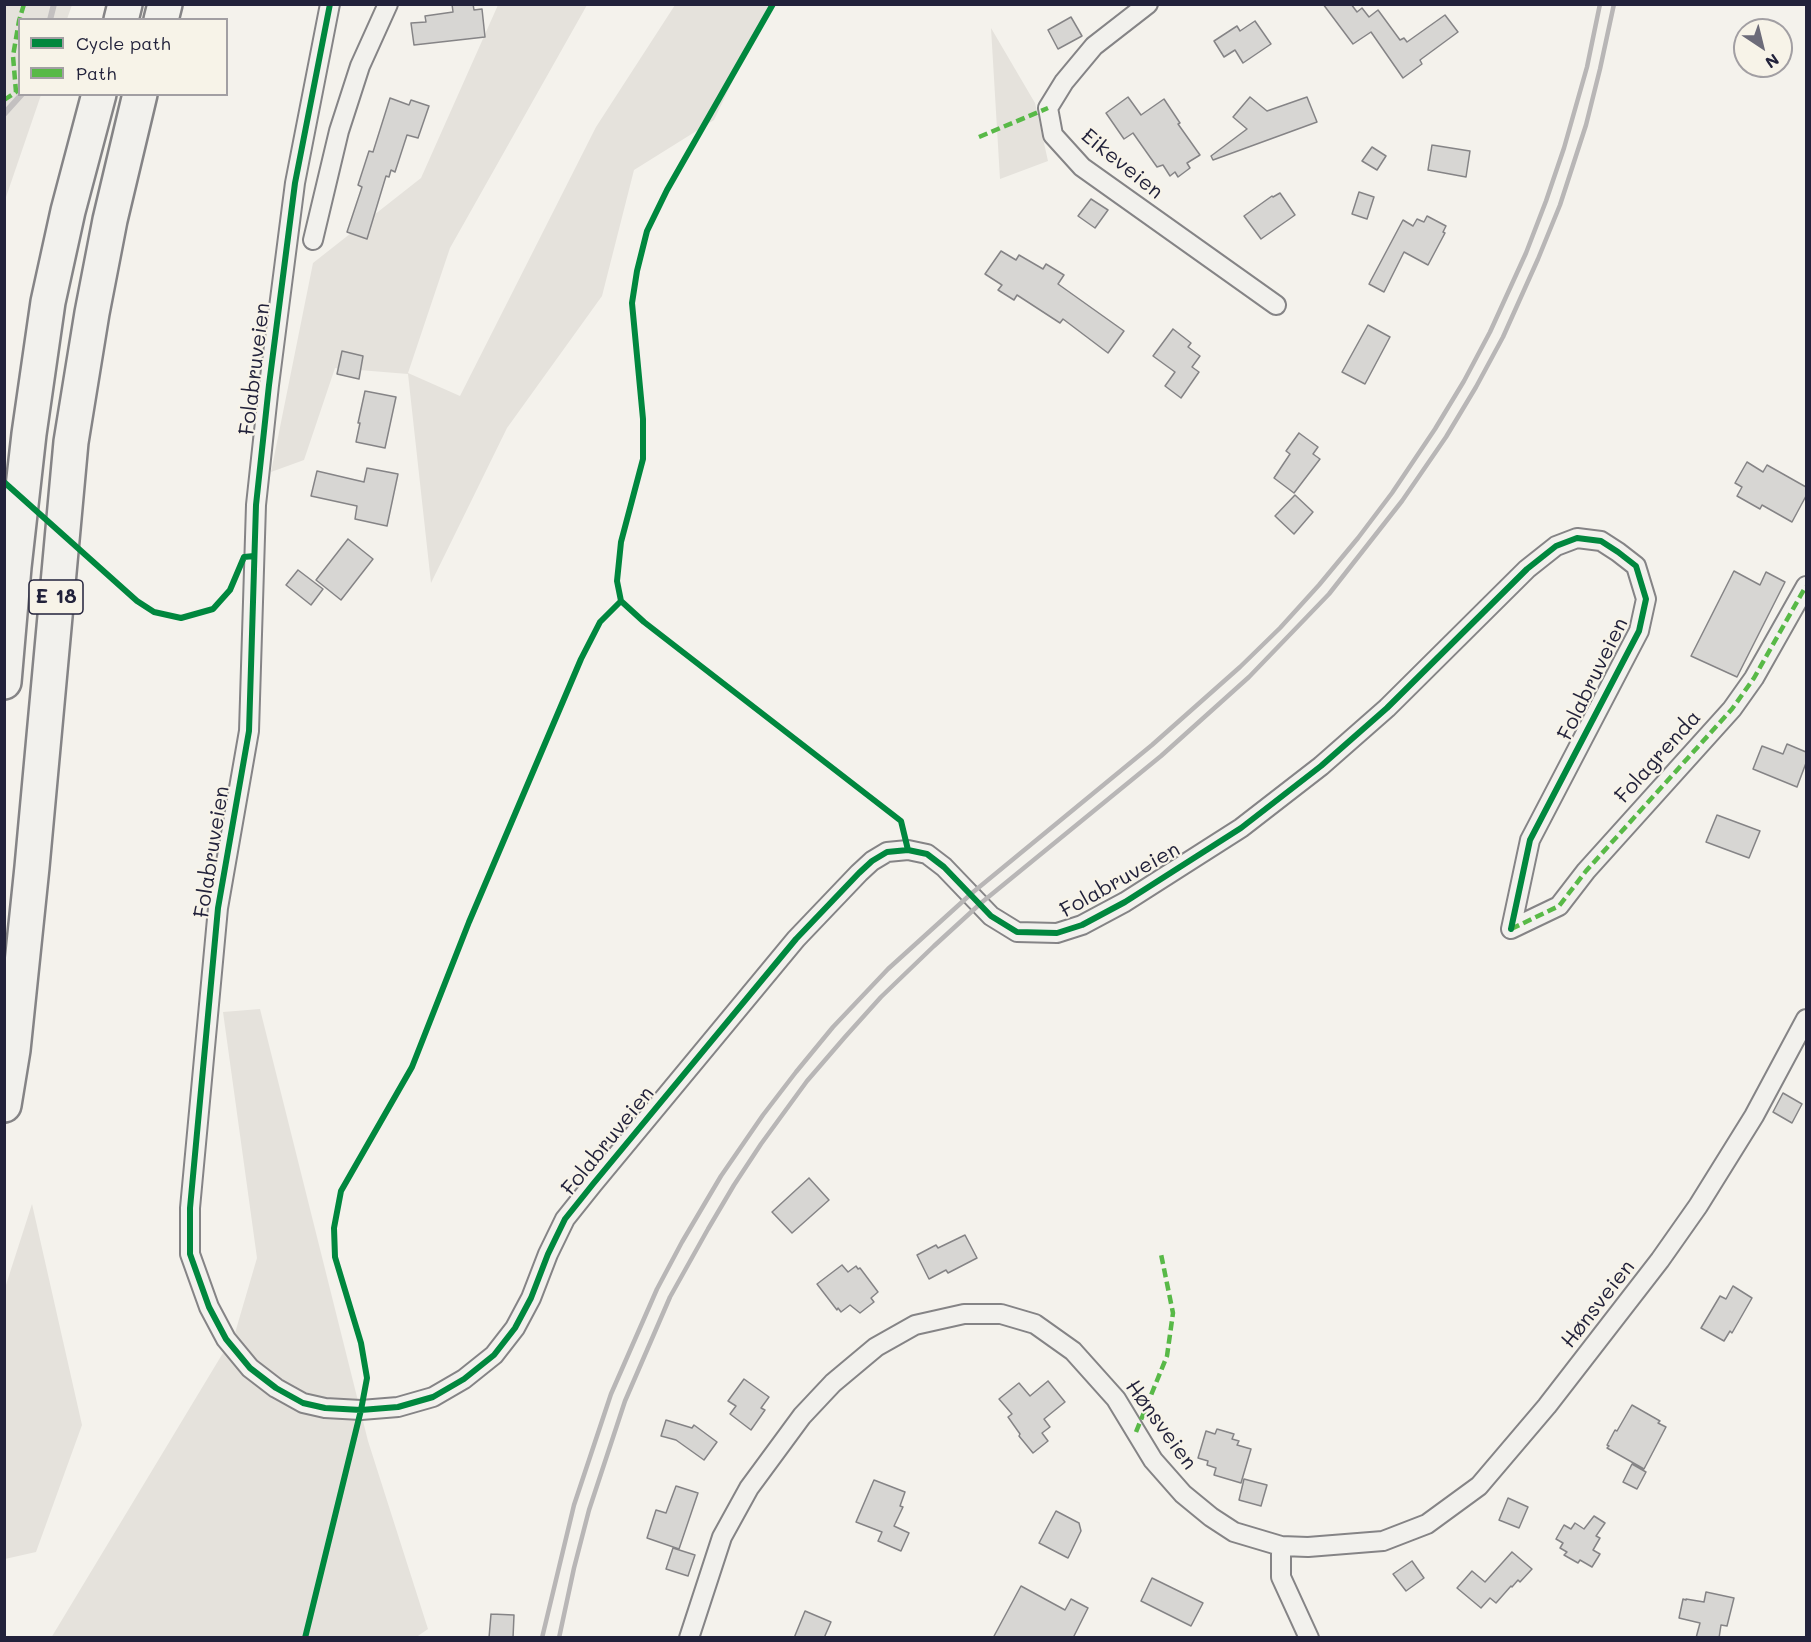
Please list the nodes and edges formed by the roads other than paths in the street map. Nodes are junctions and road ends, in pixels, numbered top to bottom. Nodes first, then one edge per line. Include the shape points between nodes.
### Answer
1 (330, 4) edge
2 (388, 4) edge
3 (1148, 4) edge
4 (98, 96) edge
5 (140, 96) edge
6 (313, 240) dead end
7 (1276, 305) dead end
8 (1806, 586) edge
9 (4, 682) edge
10 (1511, 929) joint
11 (1806, 1019) edge
12 (4, 1105) edge
13 (1281, 1546) junction
14 (689, 1638) edge
15 (1309, 1638) edge

1 - 10 street, Folabruveien via 295,183 269,385 256,505 249,731 218,909 190,1208 190,1254 209,1307 226,1339 250,1368 303,1403 361,1410 398,1407 434,1397 464,1379 494,1355 515,1328 565,1219 796,939 872,861 887,852 908,850 927,854 991,916 1017,932 1057,933 1082,925 1241,828 1321,766 1387,708 1527,568 1556,546 1577,538 1601,542 1636,566 1646,599 1639,631 1530,840
2 - 6 street via 360,66 339,131
3 - 7 street, Eikeveien via 1094,46 1064,82 1048,108 1053,135 1082,166
4 - 9 highway, E 18 via 48,302 28,434
5 - 12 highway, E 18 via 110,220 71,442 32,867
8 - 10 street, Folagrenda via 1732,709 1559,906
11 - 13 street, Hønsveien via 1754,1116 1698,1206 1547,1406 1479,1486 1427,1524 1383,1540
13 - 14 street, Hønsveien via 1234,1532 1183,1494 1153,1460 1116,1399 1073,1351 1035,1324 1001,1314 964,1314 915,1325 876,1347 802,1416 749,1488 722,1537
13 - 15 street via 1281,1577

